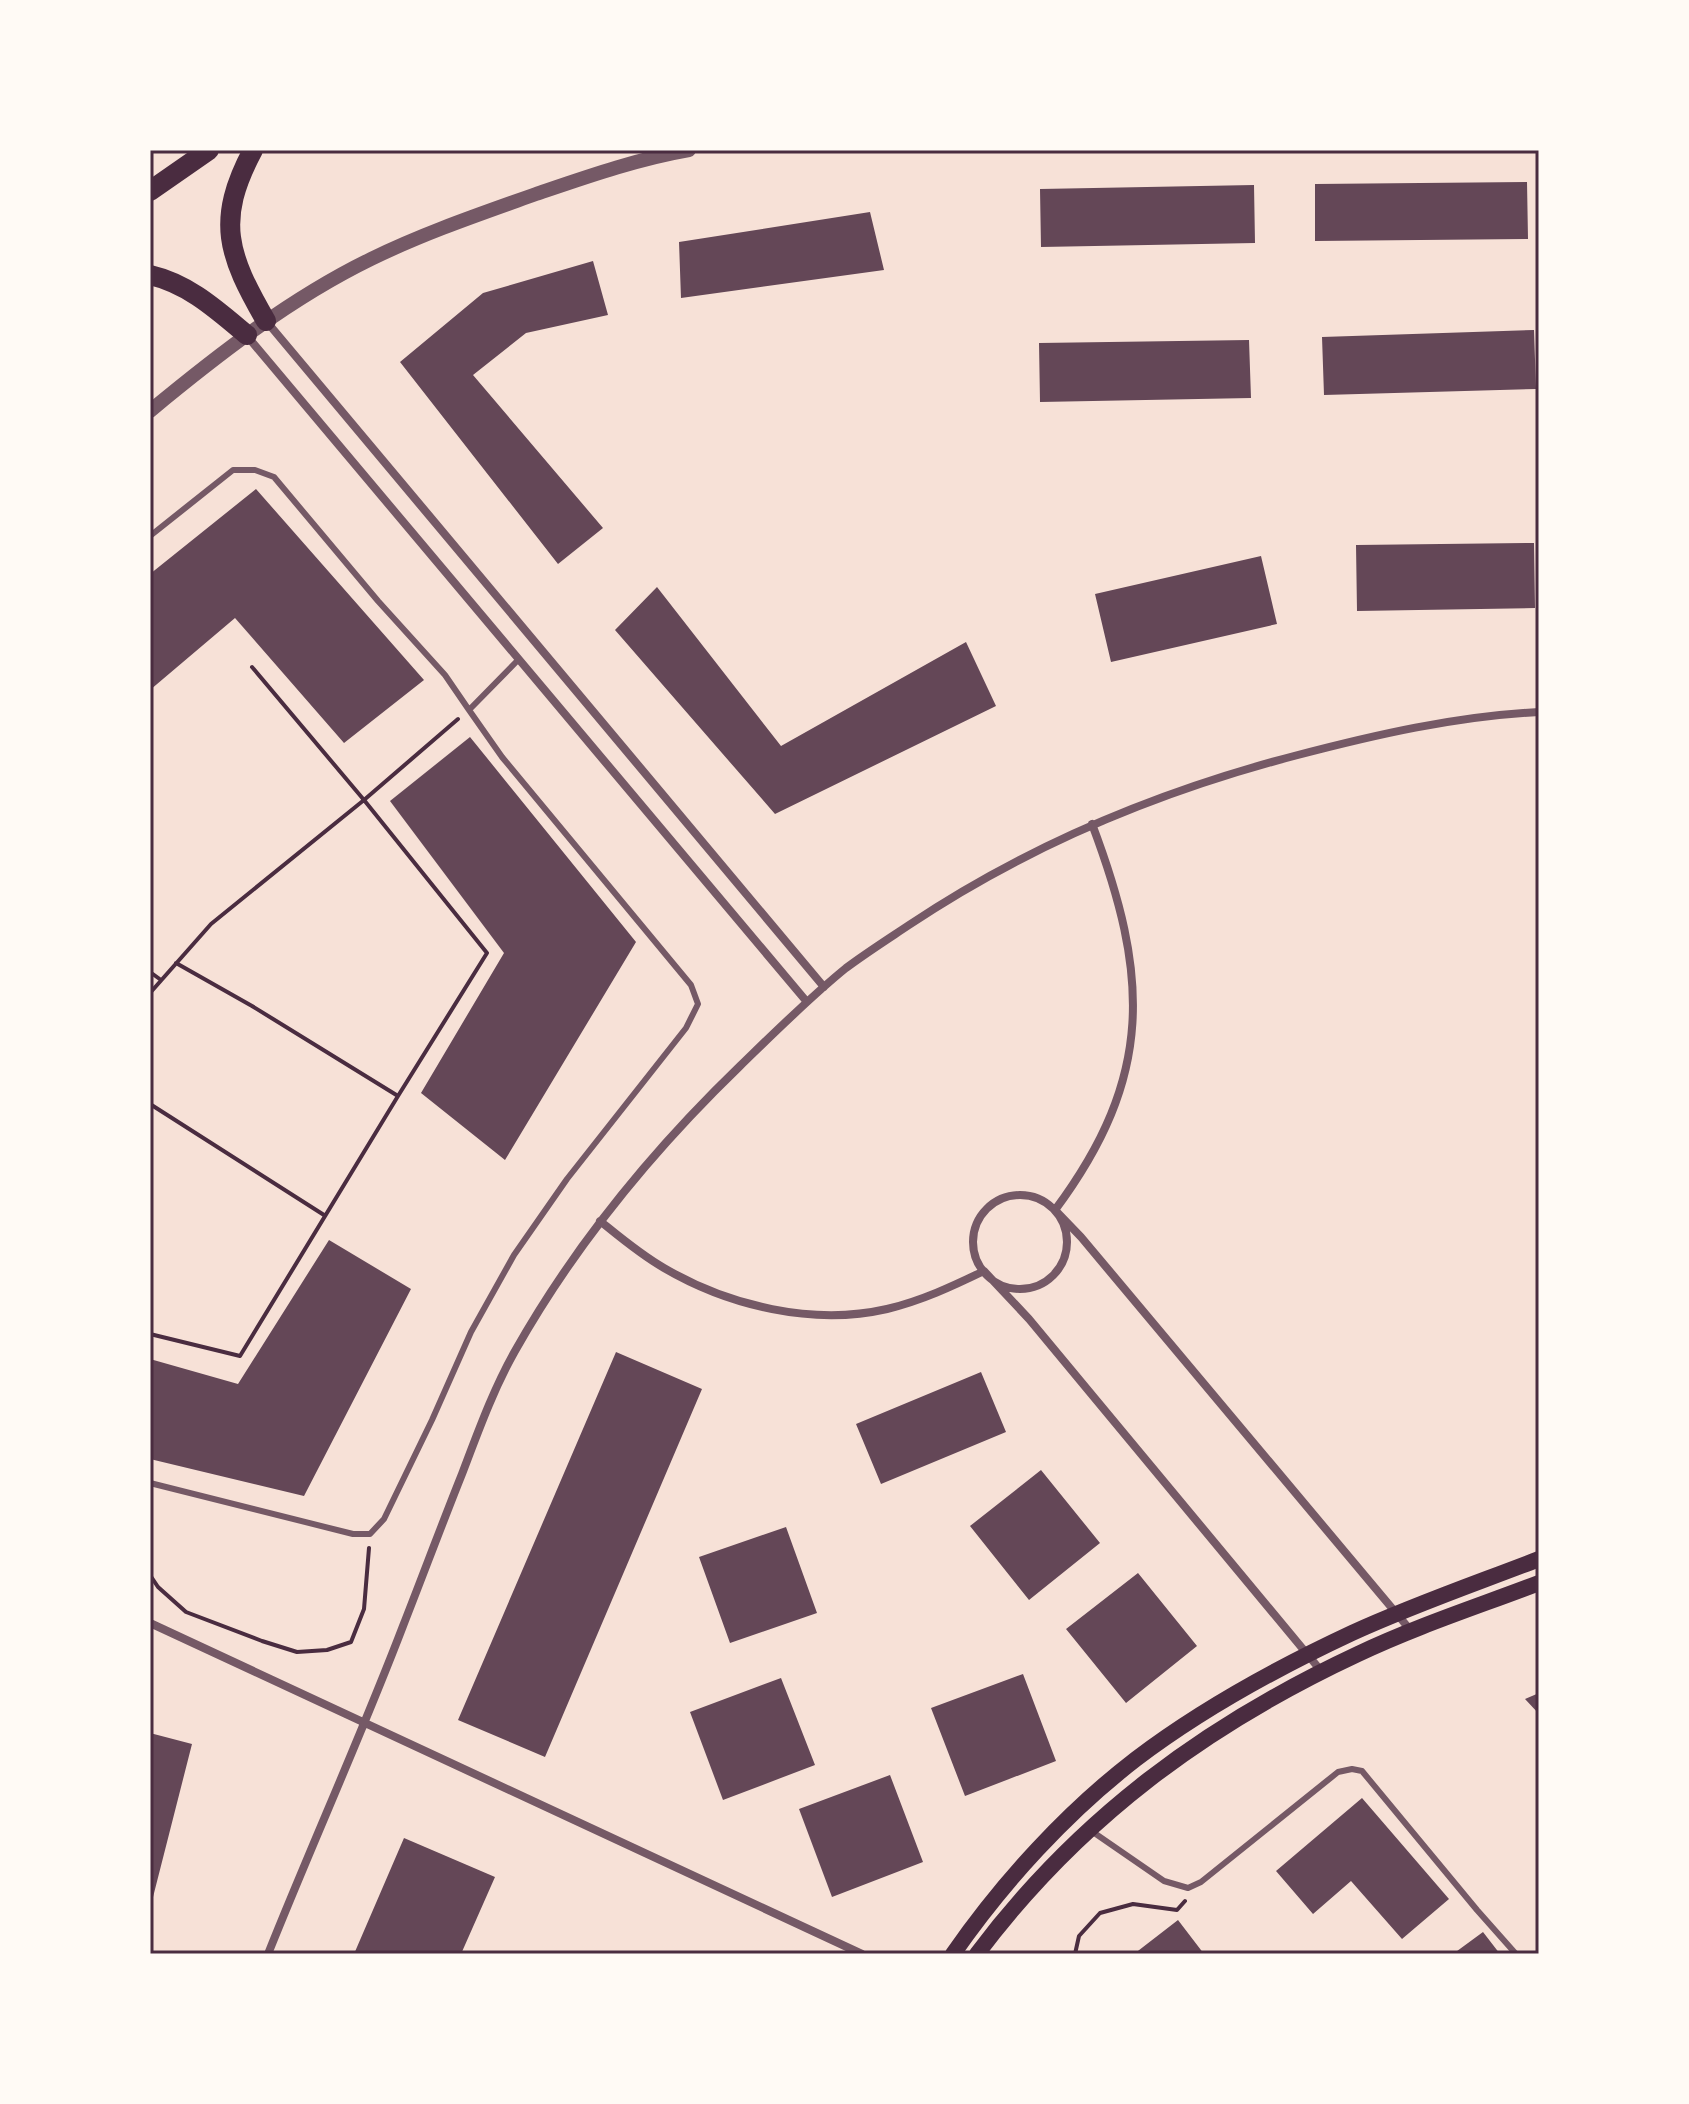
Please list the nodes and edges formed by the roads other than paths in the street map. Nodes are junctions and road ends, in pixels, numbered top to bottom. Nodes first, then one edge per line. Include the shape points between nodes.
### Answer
1 (209, 150) edge
2 (253, 150) edge
3 (689, 150) edge
4 (150, 191) edge
5 (150, 275) edge
6 (266, 321) junction
7 (247, 335) junction
8 (150, 411) edge
9 (150, 536) edge
10 (519, 659) junction
11 (469, 710) junction
12 (1539, 712) edge
13 (1092, 824) junction
14 (824, 987) junction
15 (807, 1002) junction
16 (1055, 1210) junction
17 (600, 1221) junction
18 (984, 1271) junction
19 (150, 1483) edge
20 (1539, 1559) edge
21 (1539, 1583) edge
22 (1396, 1614) junction
23 (150, 1623) edge
24 (1412, 1632) junction
25 (1308, 1655) junction
26 (1322, 1672) junction
27 (364, 1723) junction
28 (1089, 1829) junction
29 (268, 1954) edge
30 (862, 1954) edge
31 (953, 1954) edge
32 (977, 1954) edge
33 (1516, 1954) edge

1 - 4 main road
2 - 6 main road via 234,190 229,231 243,277
3 - 6 street via 577,181 419,237
5 - 7 main road via 181,285
6 - 7 street
6 - 14 street
7 - 8 street
7 - 10 street
9 - 11 lane via 233,470 274,477 445,675
10 - 11 lane
10 - 15 street
11 - 19 lane via 691,985 698,1004 686,1028 514,1255 471,1332 384,1519 370,1534
12 - 13 street via 1462,720 1337,744 1209,781
13 - 14 street via 974,884
13 - 16 street via 1130,951 1132,1040 1102,1138
14 - 15 street
15 - 17 street via 667,1139
16 - 18 street via 1044,1201 1016,1195 990,1206 980,1217 973,1245
16 - 18 street via 1067,1237 1061,1266 1051,1277 1038,1285 1009,1287
16 - 22 street
17 - 18 street via 697,1285 769,1308 811,1314 887,1309
17 - 27 street via 553,1287 500,1379
18 - 25 street
20 - 22 main road
21 - 24 main road
22 - 24 street
22 - 25 main road
23 - 27 street
24 - 26 main road
25 - 26 street
25 - 31 main road via 1179,1730 1103,1787 1007,1882
26 - 28 main road via 1166,1766
27 - 29 street
27 - 30 street
28 - 32 main road via 1019,1901
28 - 33 lane via 1164,1881 1188,1888 1338,1772 1362,1771

